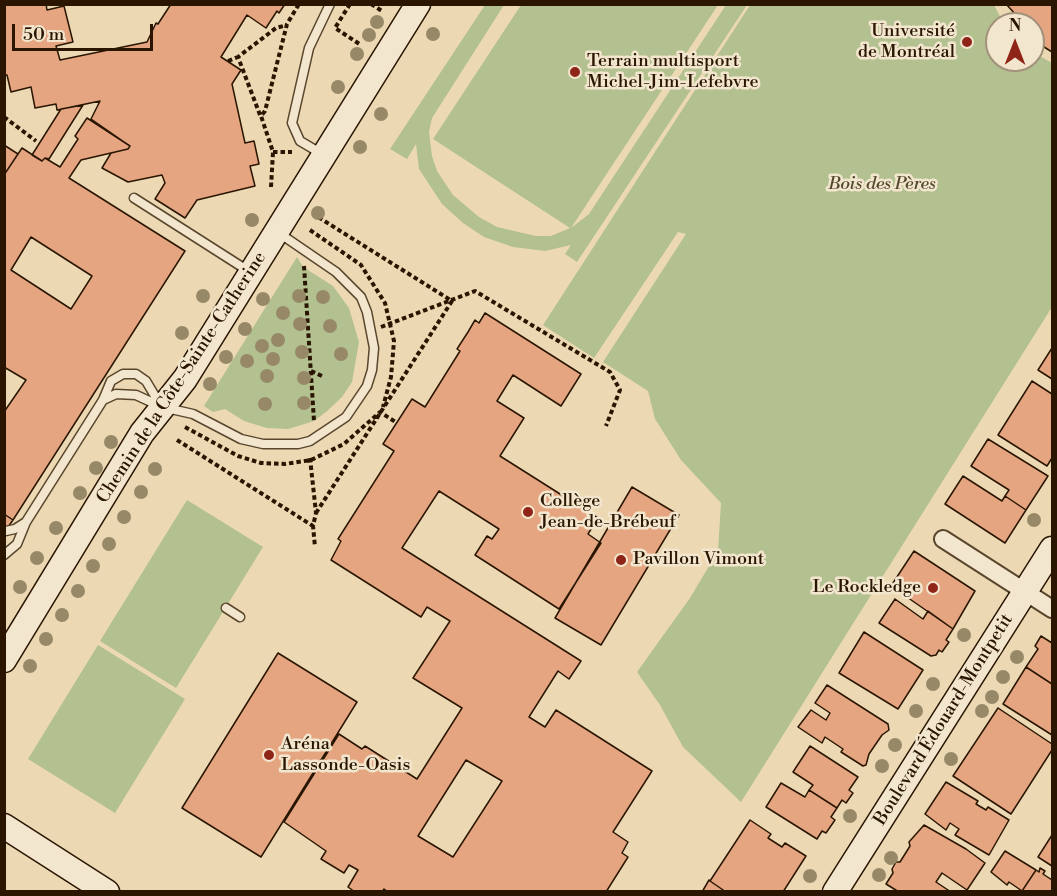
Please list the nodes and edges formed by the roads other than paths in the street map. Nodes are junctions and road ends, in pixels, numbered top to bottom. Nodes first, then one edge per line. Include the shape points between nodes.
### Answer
1 (330, 4) edge
2 (418, 4) edge
3 (324, 155) junction
4 (134, 198) dead end
5 (277, 231) junction
6 (252, 273) junction
7 (103, 400) junction
8 (162, 407) junction
9 (26, 522) junction
10 (6, 531) edge
11 (943, 539) dead end
12 (1053, 549) edge
13 (4, 555) edge
14 (1026, 592) junction
15 (226, 608) dead end
16 (1053, 609) edge
17 (240, 617) dead end
18 (4, 660) edge
19 (4, 826) edge
20 (106, 891) edge
21 (835, 891) edge

1 - 3 lane via 309,48 292,123 300,141
2 - 3 main road, Chemin de la Côte-Sainte-Catherine
3 - 5 main road, Chemin de la Côte-Sainte-Catherine
4 - 6 lane
5 - 6 main road, Chemin de la Côte-Sainte-Catherine
5 - 8 lane via 336,272 361,297 374,348 370,378 359,400 329,431 310,441 285,445 241,439 193,414
6 - 8 main road, Chemin de la Côte-Sainte-Catherine via 185,379
7 - 8 lane via 125,393
7 - 8 lane via 111,381 123,374 136,374 146,381
7 - 9 lane
8 - 18 main road, Chemin de la Côte-Sainte-Catherine via 142,433
9 - 10 lane
9 - 13 lane via 17,544
11 - 14 street
12 - 14 main road, Boulevard Édouard-Montpetit
14 - 16 street
14 - 21 main road, Boulevard Édouard-Montpetit
15 - 17 lane
19 - 20 main road

